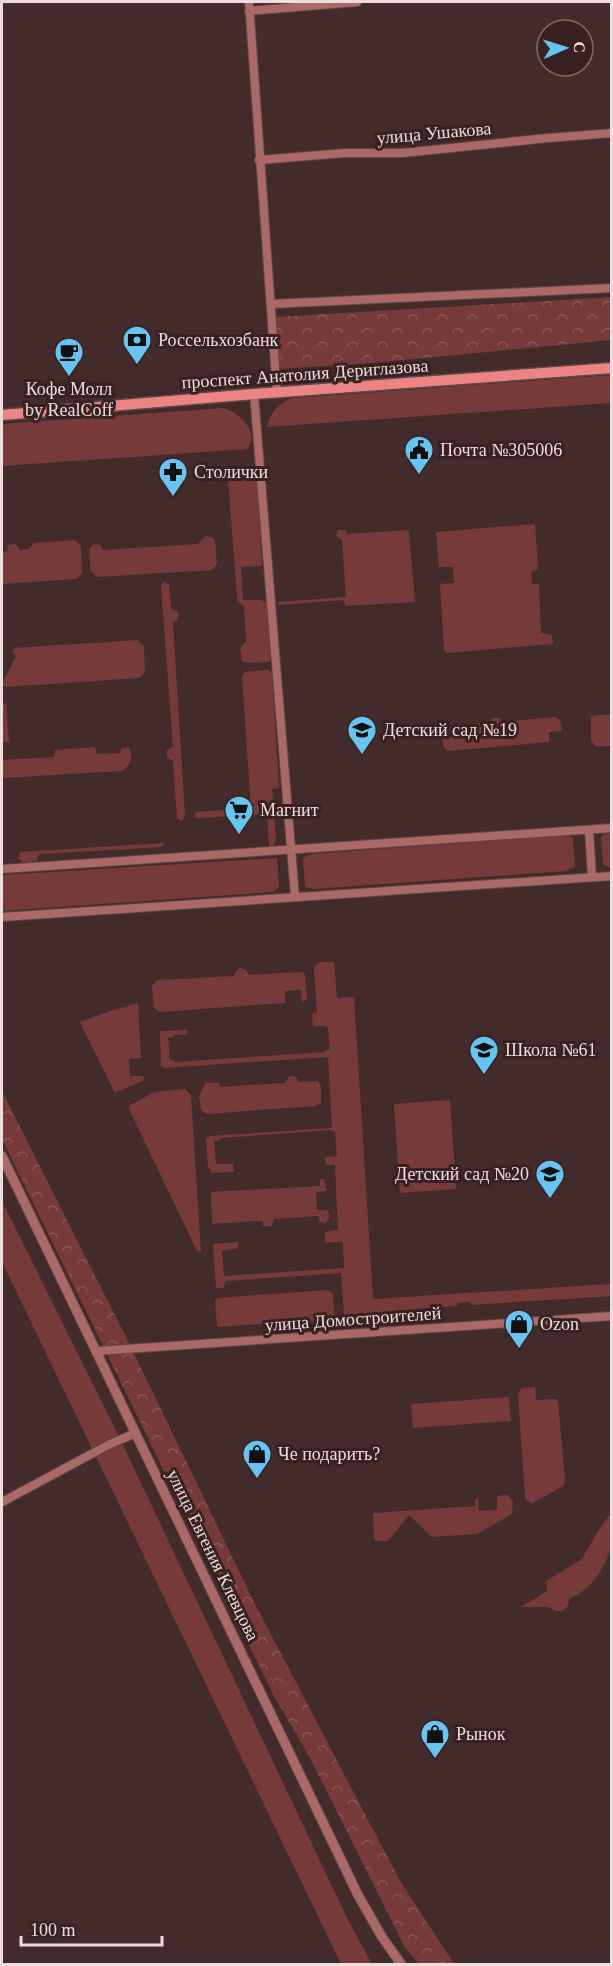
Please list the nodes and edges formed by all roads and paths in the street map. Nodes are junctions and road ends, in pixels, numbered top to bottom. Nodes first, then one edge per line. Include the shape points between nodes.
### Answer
1 (249, 2) edge
2 (357, 2) edge
3 (249, 11) junction
4 (612, 133) edge
5 (259, 160) junction
6 (612, 288) edge
7 (271, 304) junction
8 (612, 368) edge
9 (277, 393) junction
10 (254, 394) junction
11 (2, 415) edge
12 (612, 828) edge
13 (588, 830) junction
14 (291, 850) junction
15 (2, 869) edge
16 (612, 876) edge
17 (592, 877) junction
18 (295, 897) junction
19 (2, 916) edge
20 (2, 1156) edge
21 (612, 1316) edge
22 (96, 1351) junction
23 (136, 1433) junction
24 (2, 1502) edge
25 (401, 1965) edge

1 - 3 street
2 - 3 street
3 - 5 street
4 - 5 street, улица Ушакова via 402,153
5 - 7 street
6 - 7 street
7 - 9 street
8 - 9 main road, проспект Анатолия Дериглазова
9 - 10 main road, проспект Анатолия Дериглазова
10 - 11 main road, проспект Анатолия Дериглазова
10 - 14 street
12 - 13 street
13 - 14 street
13 - 17 street
14 - 15 street
14 - 18 street
16 - 17 street
17 - 18 street
18 - 19 street
20 - 22 street, улица Евгения Клевцова
21 - 22 street, улица Домостроителей
22 - 23 street, улица Евгения Клевцова
23 - 24 street
23 - 25 street, улица Евгения Клевцова via 358,1895

